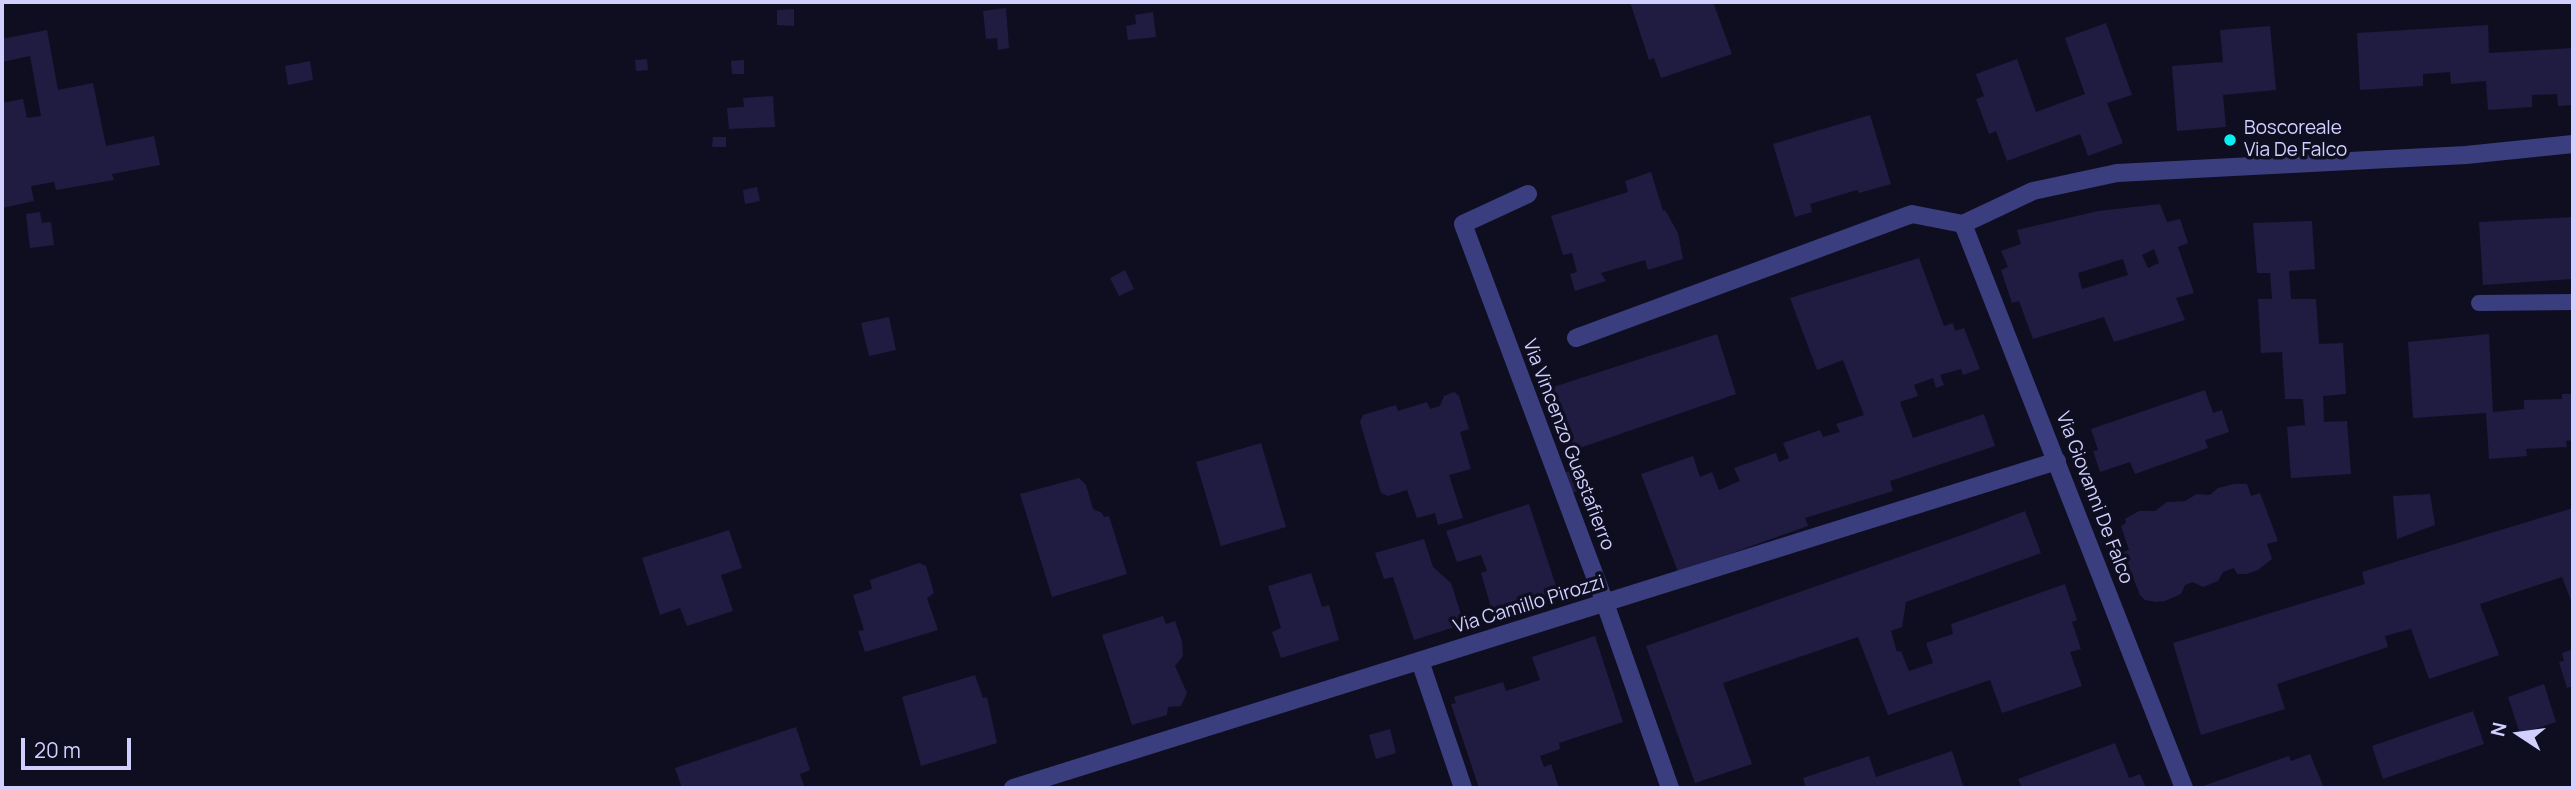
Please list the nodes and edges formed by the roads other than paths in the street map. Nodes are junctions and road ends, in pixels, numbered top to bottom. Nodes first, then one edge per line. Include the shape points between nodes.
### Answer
1 (2573, 144) edge
2 (1528, 194) dead end
3 (1964, 224) junction
4 (2573, 302) edge
5 (2479, 303) dead end
6 (1576, 338) dead end
7 (2057, 461) junction
8 (1605, 603) junction
9 (1420, 661) junction
10 (1013, 788) edge
11 (1463, 788) edge
12 (1670, 788) edge
13 (2184, 788) edge

1 - 3 street via 2466,155 2118,173 2033,191
2 - 8 street, Via Vincenzo Guastafierro via 1463,224
3 - 6 street via 1912,214
3 - 7 street, Via Giovanni De Falco
4 - 5 lane
7 - 8 street, Via Camillo Pirozzi
7 - 13 street, Via Giovanni De Falco
8 - 9 street, Via Camillo Pirozzi
8 - 12 street, Via Vincenzo Guastafierro
9 - 10 street, Via Camillo Pirozzi
9 - 11 street

